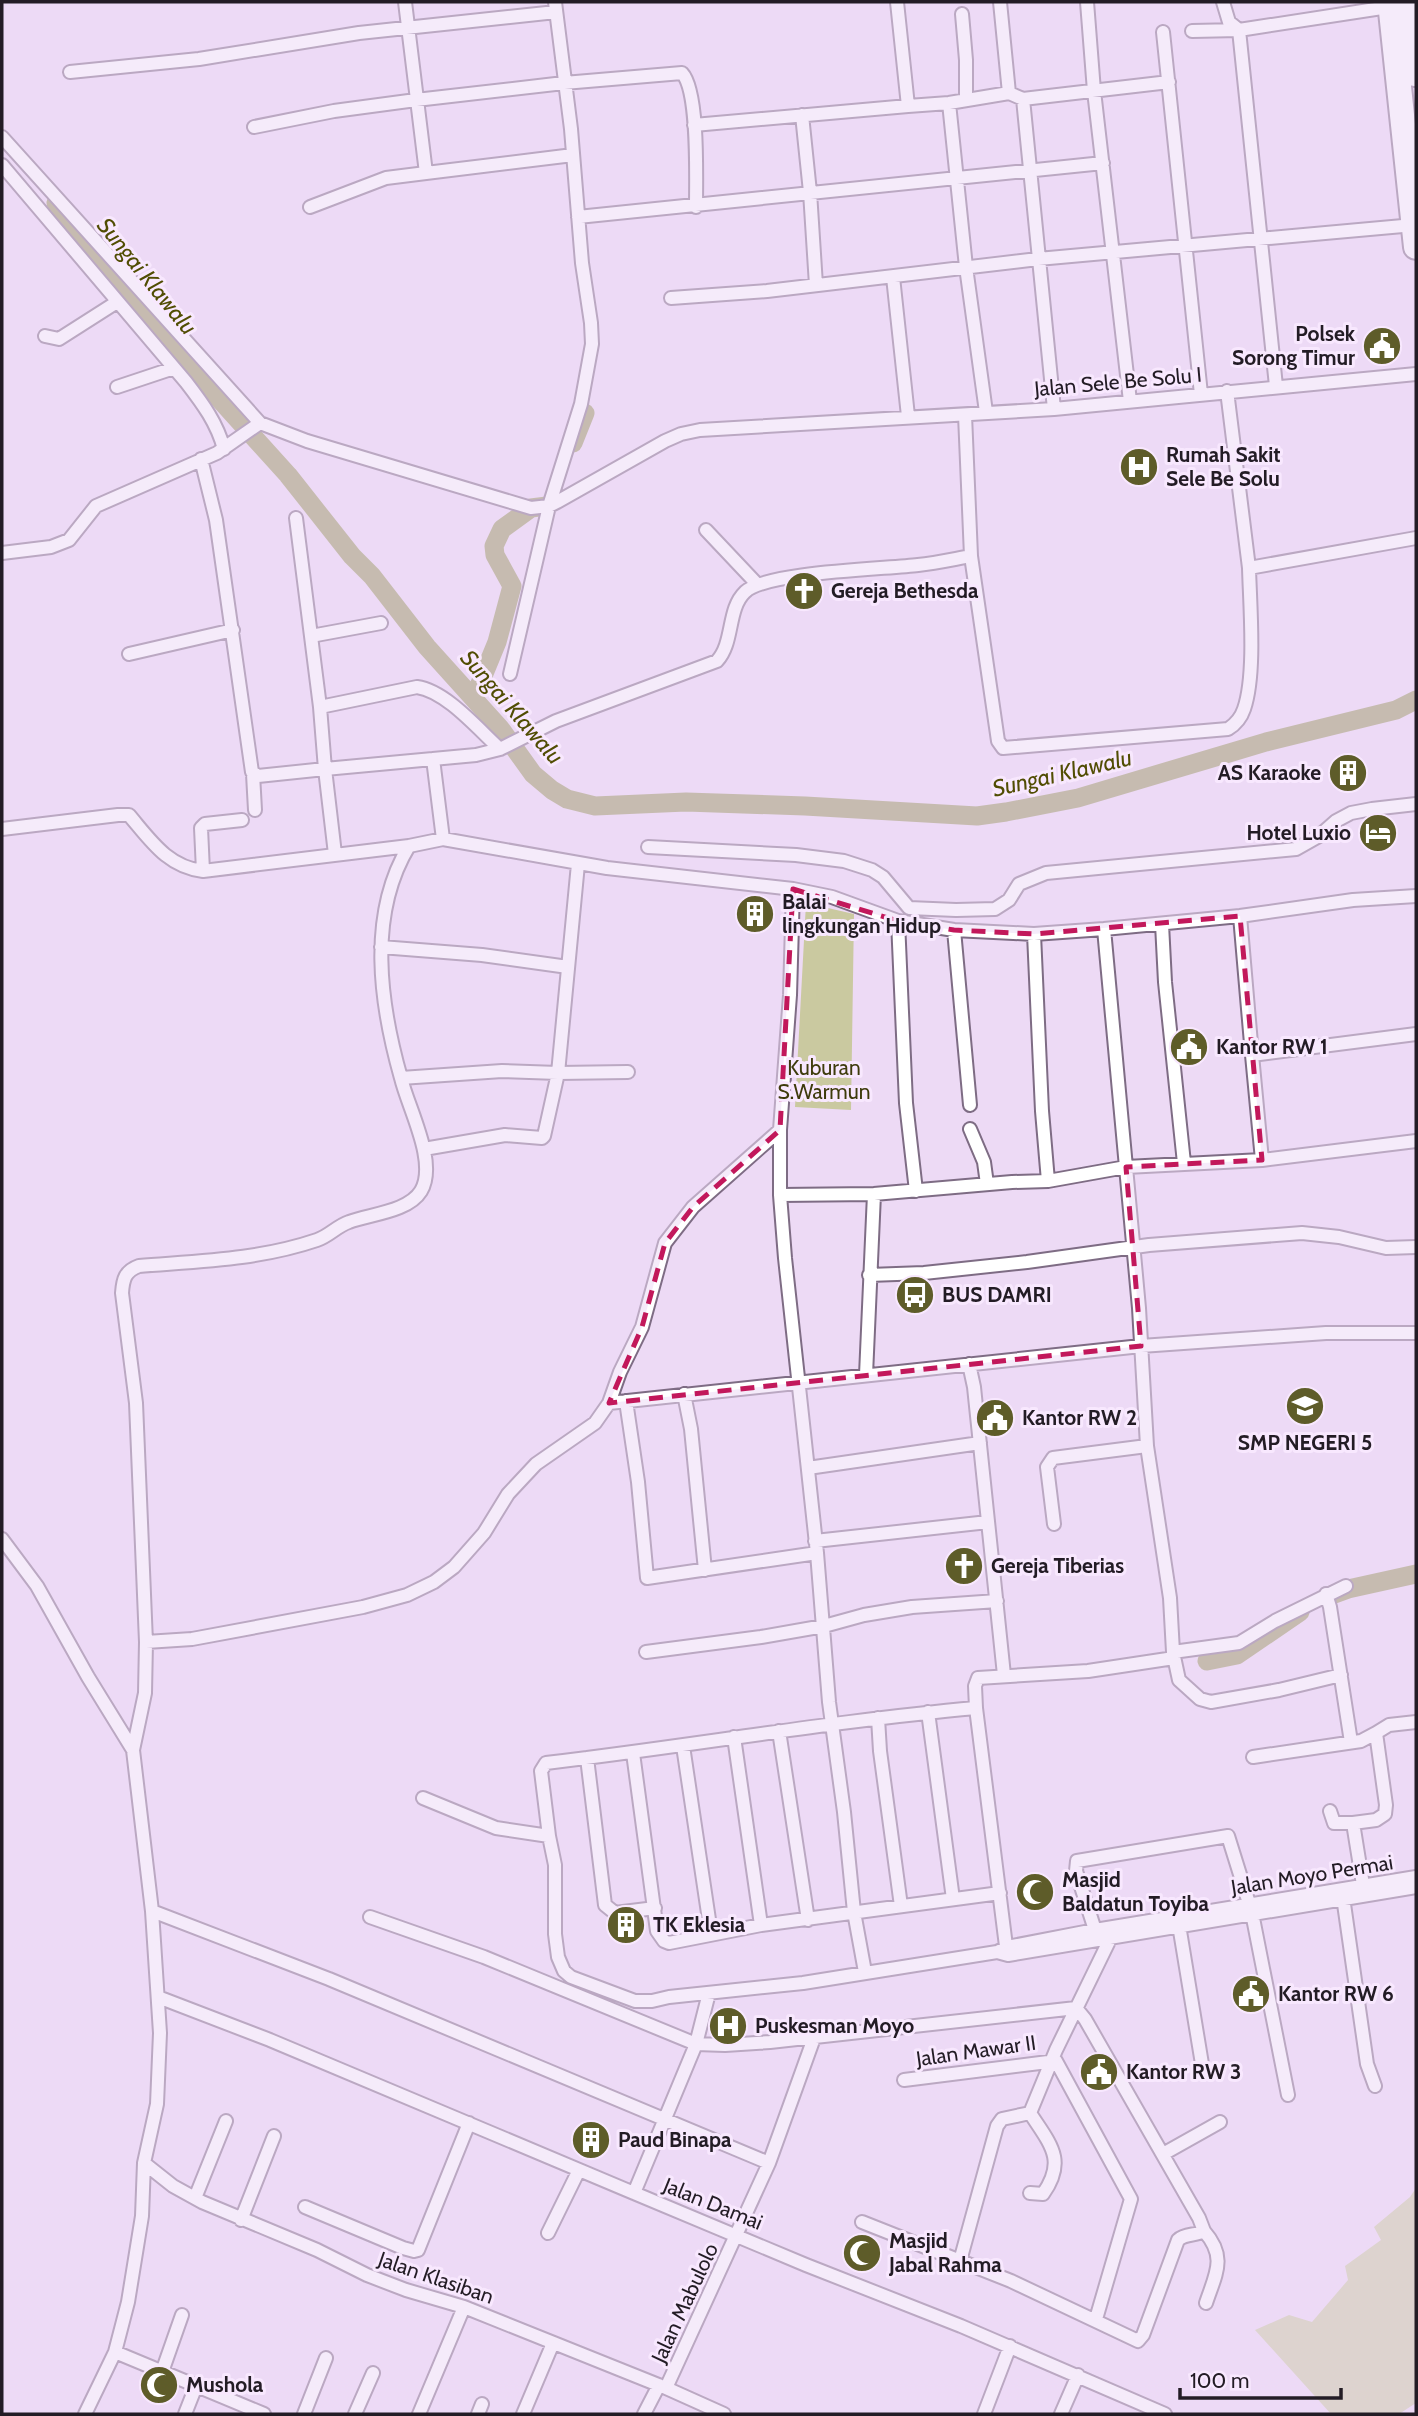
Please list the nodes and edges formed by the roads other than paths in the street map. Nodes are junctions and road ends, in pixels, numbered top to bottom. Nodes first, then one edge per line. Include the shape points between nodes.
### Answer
1 (405, 2) edge
2 (897, 2) edge
3 (1000, 2) edge
4 (1087, 2) edge
5 (1223, 2) edge
6 (1402, 3) edge
7 (556, 7) edge
8 (962, 14) dead end
9 (407, 28) junction
10 (1239, 30) junction
11 (1192, 31) dead end
12 (1163, 32) dead end
13 (70, 72) dead end
14 (1169, 82) junction
15 (564, 83) junction
16 (1094, 91) junction
17 (1009, 93) junction
18 (1416, 94) edge
19 (1023, 99) junction
20 (416, 100) junction
21 (966, 100) junction
22 (949, 103) junction
23 (908, 106) junction
24 (802, 115) junction
25 (694, 125) junction
26 (254, 127) dead end
27 (2, 137) edge
28 (573, 155) junction
29 (1103, 163) junction
30 (2, 165) edge
31 (1032, 169) junction
32 (426, 173) junction
33 (957, 177) junction
34 (810, 192) junction
35 (310, 207) dead end
36 (696, 207) junction
37 (578, 218) junction
38 (1415, 236) edge
39 (1261, 239) junction
40 (1186, 247) junction
41 (1112, 253) junction
42 (1038, 259) junction
43 (966, 267) junction
44 (894, 277) junction
45 (816, 285) junction
46 (671, 298) dead end
47 (117, 302) junction
48 (45, 336) dead end
49 (174, 368) junction
50 (1416, 374) edge
51 (1276, 386) junction
52 (117, 387) dead end
53 (1227, 391) junction
54 (1201, 394) junction
55 (1130, 401) junction
56 (1054, 409) junction
57 (986, 412) junction
58 (965, 415) junction
59 (908, 416) junction
60 (250, 430) junction
61 (223, 449) junction
62 (201, 459) junction
63 (549, 506) junction
64 (296, 518) dead end
65 (706, 530) dead end
66 (1416, 538) edge
67 (2, 553) edge
68 (971, 556) junction
69 (1250, 568) junction
70 (757, 584) junction
71 (381, 623) dead end
72 (233, 630) junction
73 (311, 636) junction
74 (129, 654) dead end
75 (510, 674) dead end
76 (320, 707) junction
77 (506, 746) junction
78 (433, 759) junction
79 (325, 769) junction
80 (253, 774) junction
81 (1416, 804) edge
82 (255, 810) dead end
83 (242, 820) dead end
84 (2, 829) edge
85 (443, 839) junction
86 (409, 846) junction
87 (648, 847) dead end
88 (335, 854) junction
89 (578, 864) junction
90 (203, 871) junction
91 (793, 889) junction
92 (1416, 895) edge
93 (1240, 916) junction
94 (898, 921) junction
95 (1162, 924) junction
96 (1104, 929) junction
97 (954, 930) junction
98 (1034, 934) junction
99 (382, 947) junction
100 (568, 967) junction
101 (1416, 1034) edge
102 (1252, 1055) junction
103 (628, 1072) dead end
104 (558, 1073) junction
105 (401, 1079) junction
106 (970, 1105) dead end
107 (970, 1129) dead end
108 (780, 1130) junction
109 (1416, 1141) edge
110 (424, 1149) junction
111 (1262, 1160) junction
112 (1184, 1163) junction
113 (1126, 1167) junction
114 (1048, 1181) junction
115 (987, 1184) junction
116 (916, 1191) junction
117 (780, 1195) junction
118 (874, 1195) junction
119 (1133, 1247) junction
120 (1416, 1247) edge
121 (869, 1275) junction
122 (1416, 1332) edge
123 (1141, 1346) junction
124 (970, 1364) junction
125 (866, 1375) junction
126 (798, 1382) junction
127 (684, 1394) junction
128 (626, 1401) junction
129 (609, 1403) junction
130 (980, 1443) junction
131 (1147, 1446) junction
132 (808, 1468) junction
133 (988, 1522) junction
134 (1054, 1524) dead end
135 (2, 1539) edge
136 (816, 1547) junction
137 (705, 1570) junction
138 (1346, 1586) dead end
139 (1328, 1598) junction
140 (997, 1601) junction
141 (824, 1626) junction
142 (146, 1642) junction
143 (646, 1652) dead end
144 (1174, 1655) junction
145 (1004, 1675) junction
146 (1341, 1675) junction
147 (976, 1708) junction
148 (928, 1712) junction
149 (878, 1718) junction
150 (1416, 1722) edge
151 (832, 1724) junction
152 (779, 1731) junction
153 (1376, 1733) junction
154 (734, 1737) junction
155 (1352, 1742) junction
156 (683, 1746) junction
157 (133, 1750) junction
158 (633, 1753) junction
159 (1253, 1757) dead end
160 (587, 1758) junction
161 (423, 1798) dead end
162 (1330, 1811) dead end
163 (1353, 1823) junction
164 (549, 1836) junction
165 (1416, 1886) edge
166 (1364, 1890) junction
167 (1000, 1893) junction
168 (1342, 1893) junction
169 (953, 1899) junction
170 (901, 1906) junction
171 (655, 1908) junction
172 (1251, 1909) junction
173 (152, 1912) junction
174 (855, 1912) junction
175 (370, 1917) dead end
176 (808, 1920) junction
177 (1178, 1921) junction
178 (761, 1926) junction
179 (1095, 1930) junction
180 (711, 1933) junction
181 (1113, 1933) junction
182 (1004, 1951) junction
183 (865, 1972) junction
184 (561, 1979) junction
185 (709, 1993) junction
186 (158, 1997) junction
187 (1076, 2008) junction
188 (814, 2038) junction
189 (696, 2044) junction
190 (1053, 2060) junction
191 (1203, 2070) dead end
192 (904, 2080) dead end
193 (1375, 2086) dead end
194 (1288, 2095) dead end
195 (1030, 2113) junction
196 (664, 2119) junction
197 (226, 2121) dead end
198 (1220, 2122) dead end
199 (475, 2126) junction
200 (274, 2136) dead end
201 (1163, 2154) junction
202 (144, 2163) junction
203 (769, 2163) junction
204 (579, 2170) junction
205 (634, 2193) junction
206 (1030, 2193) dead end
207 (195, 2198) junction
208 (305, 2207) dead end
209 (241, 2220) junction
210 (862, 2222) dead end
211 (1204, 2231) junction
212 (548, 2233) dead end
213 (737, 2234) junction
214 (960, 2261) junction
215 (1206, 2303) dead end
216 (464, 2307) junction
217 (182, 2315) dead end
218 (1096, 2319) junction
219 (553, 2343) junction
220 (1010, 2346) junction
221 (115, 2352) junction
222 (326, 2358) dead end
223 (162, 2372) junction
224 (373, 2373) dead end
225 (1078, 2375) junction
226 (196, 2386) junction
227 (663, 2386) junction
228 (1148, 2411) edge
229 (85, 2414) edge
230 (185, 2414) edge
231 (264, 2414) edge
232 (304, 2414) edge
233 (355, 2414) edge
234 (419, 2414) edge
235 (523, 2414) edge
236 (644, 2414) edge
237 (724, 2414) edge
238 (984, 2414) edge
239 (1061, 2414) edge
240 (1165, 2414) edge

1 - 9 street
2 - 23 street
3 - 17 street
4 - 16 street
5 - 10 street via 1229,22
6 - 10 street
6 - 18 highway
6 - 38 highway
7 - 9 street
7 - 15 street
8 - 21 street
9 - 13 street via 199,59
9 - 20 street
10 - 11 street
10 - 39 street
12 - 14 street
14 - 16 street
14 - 40 street
15 - 20 street
15 - 25 street via 682,73 688,83
15 - 28 street
16 - 19 street
16 - 29 street
17 - 19 street
17 - 21 street
19 - 31 street
20 - 26 street
20 - 32 street
21 - 22 street
22 - 23 street
22 - 33 street
23 - 24 street
24 - 25 street
24 - 34 street
25 - 36 street
27 - 60 street
28 - 32 street
28 - 37 street
29 - 31 street
29 - 41 street
30 - 47 street
31 - 33 street
31 - 42 street
32 - 35 street via 386,178
33 - 34 street
33 - 43 street
34 - 36 street
34 - 45 street
36 - 37 street
37 - 63 street via 592,344 582,404
38 - 39 street
39 - 40 street
39 - 51 street
40 - 41 street
40 - 54 street
41 - 42 street
41 - 55 street
42 - 43 street
42 - 56 street
43 - 44 street
43 - 57 street
44 - 45 street
44 - 59 street
45 - 46 street
47 - 48 street via 59,339
47 - 49 street
49 - 52 street
49 - 61 street via 209,412
50 - 51 street, Jalan Sele Be Solu I
51 - 53 street, Jalan Sele Be Solu I
53 - 54 street, Jalan Sele Be Solu I
53 - 69 street
54 - 55 street, Jalan Sele Be Solu I
55 - 56 street, Jalan Sele Be Solu I
56 - 57 street, Jalan Sele Be Solu I
57 - 58 street, Jalan Sele Be Solu I
58 - 59 street, Jalan Sele Be Solu I
58 - 68 street
59 - 63 street, Jalan Sele Be Solu I via 681,434
60 - 61 street
60 - 63 street via 307,441 531,508
61 - 62 street
62 - 67 street via 96,506 69,540
62 - 72 street via 216,520
63 - 75 street
64 - 73 street
65 - 70 street
66 - 69 street
68 - 69 street via 998,741 1007,748 1235,725 1247,696
68 - 70 street
70 - 77 street via 738,602 718,661 556,721
71 - 73 street
72 - 74 street
72 - 80 street
73 - 76 street
76 - 77 street via 416,687 428,689
76 - 79 street
77 - 78 street via 476,755
78 - 79 street
78 - 85 street
79 - 80 street
79 - 88 street
80 - 82 street
81 - 87 street via 1352,813 1296,849 1046,873 1019,884 1003,905 986,910 909,908 872,870 829,858
83 - 90 street via 201,828
84 - 90 street via 129,816 172,862
85 - 86 street
85 - 89 street
86 - 88 street
86 - 99 street via 393,881
88 - 90 street
89 - 91 street
89 - 100 street
91 - 94 street via 832,897
91 - 108 street
92 - 93 street
93 - 95 street
93 - 102 street
94 - 97 street
94 - 116 street via 906,1103
95 - 96 street
95 - 112 street
96 - 98 street
96 - 113 street
97 - 98 street
97 - 106 street
98 - 114 street
99 - 100 street
99 - 105 street via 382,979
100 - 104 street
101 - 102 street
102 - 111 street
103 - 104 street
104 - 105 street via 502,1071
104 - 110 street via 542,1138 505,1135
105 - 110 street
107 - 115 street via 984,1162
108 - 117 street
108 - 129 street via 693,1207 665,1242 642,1327
109 - 111 street
110 - 142 street via 422,1189 402,1206 346,1223 321,1239 289,1249 259,1256 139,1266 125,1275 122,1293 136,1403
111 - 112 street
112 - 113 street
113 - 114 street
113 - 119 street
114 - 115 street
115 - 116 street
116 - 118 street
117 - 118 street
117 - 126 street
118 - 121 street
119 - 120 street via 1302,1233 1386,1248
119 - 121 street via 925,1273
119 - 123 street
121 - 125 street
122 - 123 street via 1326,1333
123 - 124 street
123 - 131 street
124 - 125 street
124 - 130 street
125 - 126 street
126 - 127 street
126 - 132 street
127 - 128 street
127 - 137 street
128 - 129 street
128 - 137 street via 647,1578
129 - 142 street via 595,1423 536,1464 508,1494 468,1552 434,1582 363,1607 192,1639
130 - 132 street
130 - 133 street
131 - 134 street via 1053,1458 1047,1468
131 - 144 street
132 - 136 street
133 - 136 street
133 - 140 street
135 - 157 street via 37,1586
136 - 137 street
136 - 141 street
138 - 139 street
139 - 144 street via 1239,1643
139 - 146 street
140 - 141 street via 912,1607
140 - 145 street
141 - 143 street
141 - 151 street
142 - 157 street via 145,1693
144 - 145 street via 1088,1671
144 - 146 street via 1179,1680 1200,1699 1211,1702
145 - 147 street via 978,1678
146 - 155 street
147 - 148 street
147 - 167 street
148 - 149 street
148 - 169 street
149 - 151 street
149 - 170 street
150 - 153 street via 1389,1725
151 - 152 street
151 - 174 street
152 - 154 street
152 - 176 street
153 - 155 street
153 - 163 street via 1385,1814
154 - 156 street
154 - 178 street
155 - 159 street
156 - 158 street
156 - 180 street
157 - 173 street
158 - 160 street
158 - 171 street
160 - 164 street via 542,1767
160 - 171 street via 605,1905 615,1913
161 - 164 street via 496,1828
162 - 163 street via 1334,1823
163 - 166 street
164 - 184 street via 555,1865 555,1934
165 - 166 street, Jalan Moyo Permai
166 - 168 street, Jalan Moyo Permai
167 - 169 street
167 - 182 street
168 - 172 street, Jalan Moyo Permai
168 - 193 street via 1367,2064
169 - 170 street
170 - 174 street
171 - 180 street via 657,1931 664,1941
172 - 177 street, Jalan Moyo Permai
172 - 179 street via 1228,1836 1081,1859 1076,1864
172 - 194 street
173 - 186 street
173 - 196 street via 367,1995
174 - 176 street
174 - 183 street
175 - 184 street
176 - 178 street
177 - 181 street, Jalan Moyo Permai
177 - 191 street
178 - 180 street
179 - 181 street, Jalan Moyo Permai
179 - 182 street, Jalan Moyo Permai
181 - 182 street, Jalan Moyo Permai
181 - 187 street
182 - 183 street
183 - 185 street
184 - 185 street via 571,1977 635,2001
184 - 189 street
185 - 189 street, Jalan Damai
186 - 199 street
186 - 202 street via 157,2104
187 - 188 street
187 - 190 street
187 - 201 street
188 - 189 street
188 - 203 street, Jalan Mabulolo
189 - 196 street, Jalan Damai
190 - 192 street, Jalan Mawar II
190 - 195 street
190 - 218 street via 1131,2199
195 - 206 street via 1056,2160 1056,2170 1043,2194
195 - 214 street via 1002,2119 997,2126
196 - 203 street
196 - 205 street, Jalan Damai
197 - 207 street
198 - 201 street
199 - 204 street
199 - 208 street via 414,2252
200 - 209 street
201 - 211 street
202 - 207 street, Jalan Klasiban
202 - 221 street via 142,2216
203 - 213 street, Jalan Mabulolo
204 - 205 street
204 - 212 street
205 - 213 street, Jalan Damai
207 - 209 street, Jalan Klasiban
209 - 216 street, Jalan Klasiban via 393,2285
210 - 214 street
211 - 215 street via 1219,2260
211 - 218 street via 1178,2240 1141,2339
213 - 220 street, Jalan Damai
213 - 227 street, Jalan Mabulolo
214 - 218 street
216 - 219 street, Jalan Klasiban
216 - 234 street
217 - 223 street
219 - 227 street, Jalan Klasiban
219 - 235 street
220 - 225 street, Jalan Damai
220 - 238 street
221 - 223 street
221 - 229 street
222 - 232 street
223 - 226 street
224 - 233 street
225 - 228 street, Jalan Damai
225 - 239 street
226 - 230 street
226 - 231 street
227 - 236 street, Jalan Mabulolo
227 - 237 street, Jalan Klasiban
228 - 240 street, Jalan Damai

